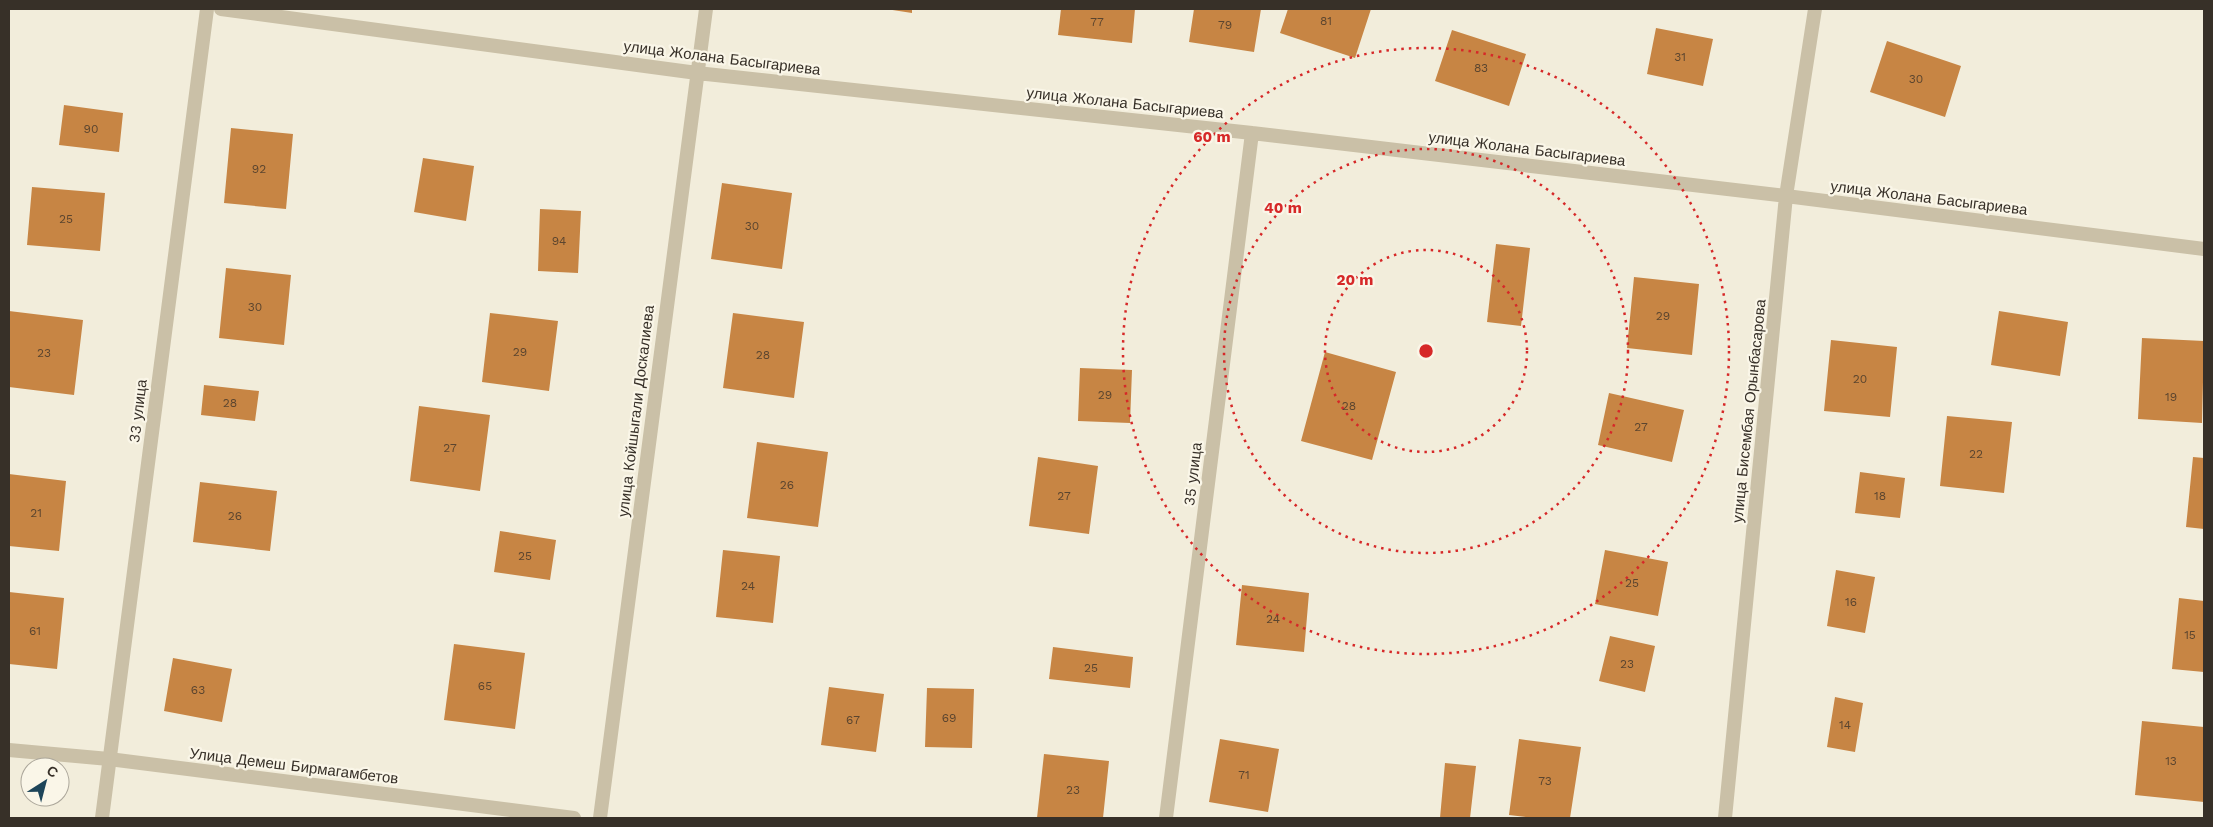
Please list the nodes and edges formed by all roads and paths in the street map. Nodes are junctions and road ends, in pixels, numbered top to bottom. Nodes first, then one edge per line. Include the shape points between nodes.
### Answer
1 (207, 9) edge
2 (221, 9) edge
3 (706, 9) edge
4 (1816, 9) edge
5 (697, 72) junction
6 (1252, 133) junction
7 (1786, 196) junction
8 (2204, 249) edge
9 (9, 750) edge
10 (109, 759) junction
11 (102, 818) edge
12 (574, 818) edge
13 (600, 818) edge
14 (1166, 818) edge
15 (1725, 818) edge

1 - 10 street, 33 улица
2 - 5 street, улица Жолана Басыгариева
3 - 5 street, улица Койшыгали Доскалиева
4 - 7 street, улица Бисембая Орынбасарова
5 - 6 street, улица Жолана Басыгариева
5 - 13 street, улица Койшыгали Доскалиева
6 - 7 street, улица Жолана Басыгариева
6 - 14 street, 35 улица
7 - 8 street, улица Жолана Басыгариева
7 - 15 street, улица Бисембая Орынбасарова
9 - 10 street, Улица Демеш Бирмагамбетов
10 - 11 street, 33 улица
10 - 12 street, Улица Демеш Бирмагамбетов

